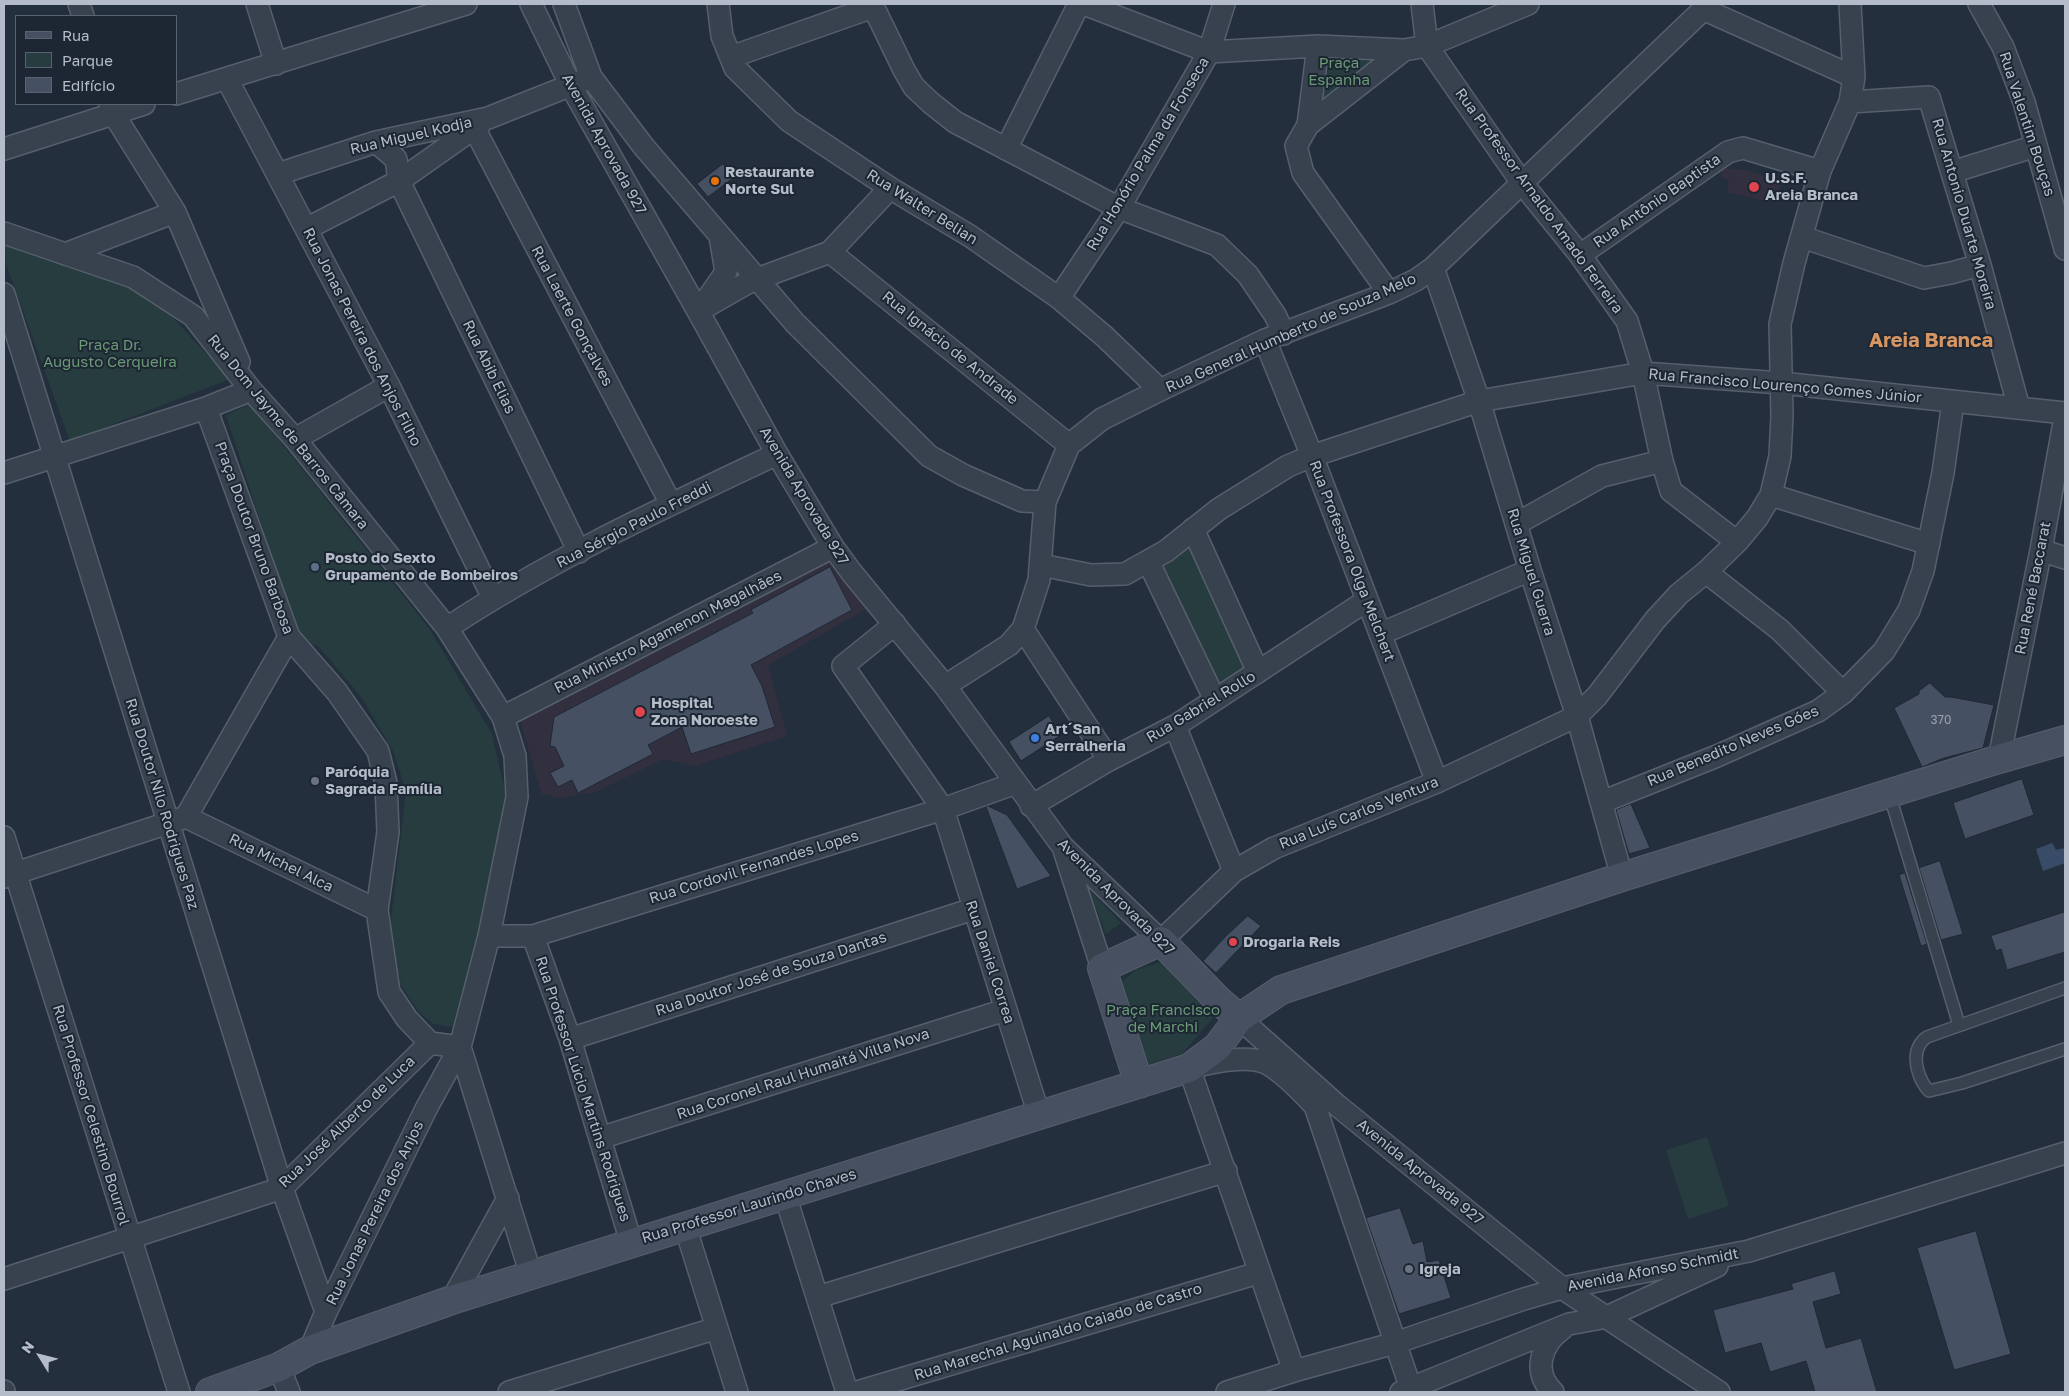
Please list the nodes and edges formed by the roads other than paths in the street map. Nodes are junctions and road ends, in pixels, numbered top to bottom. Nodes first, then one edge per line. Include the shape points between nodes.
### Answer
1 (257, 4) edge
2 (466, 4) edge
3 (531, 4) edge
4 (564, 4) edge
5 (718, 4) edge
6 (1079, 4) edge
7 (1084, 4) edge
8 (1224, 4) edge
9 (1422, 4) edge
10 (1528, 4) edge
11 (1850, 4) edge
12 (1980, 4) edge
13 (872, 5) edge
14 (1706, 6) edge
15 (1318, 46) junction
16 (1427, 46) junction
17 (1404, 50) junction
18 (1209, 52) junction
19 (731, 57) junction
20 (276, 64) junction
21 (591, 77) junction
22 (1854, 77) junction
23 (227, 79) junction
24 (571, 86) junction
25 (178, 93) edge
26 (1850, 102) junction
27 (136, 105) edge
28 (112, 108) edge
29 (478, 123) junction
30 (1308, 125) junction
31 (376, 142) junction
32 (2036, 146) junction
33 (4, 149) edge
34 (1006, 149) junction
35 (1820, 171) junction
36 (1952, 172) junction
37 (278, 174) junction
38 (399, 182) junction
39 (1522, 182) junction
40 (890, 188) junction
41 (1119, 208) junction
42 (175, 212) junction
43 (306, 229) junction
44 (4, 233) edge
45 (720, 234) junction
46 (1802, 237) junction
47 (2065, 249) edge
48 (830, 252) junction
49 (65, 254) junction
50 (1580, 255) junction
51 (1980, 265) junction
52 (1432, 268) junction
53 (758, 279) junction
54 (1389, 293) junction
55 (4, 294) edge
56 (1059, 298) junction
57 (699, 310) junction
58 (1275, 337) junction
59 (1643, 373) junction
60 (1781, 383) junction
61 (389, 386) junction
62 (251, 390) junction
63 (1160, 390) junction
64 (1480, 401) junction
65 (1953, 402) junction
66 (206, 408) junction
67 (2018, 408) junction
68 (2065, 413) edge
69 (2065, 417) edge
70 (295, 439) junction
71 (1069, 444) junction
72 (777, 454) junction
73 (1312, 456) junction
74 (56, 457) junction
75 (1662, 461) junction
76 (4, 473) edge
77 (1771, 495) junction
78 (1045, 502) junction
79 (670, 504) junction
80 (1516, 524) junction
81 (1193, 529) junction
82 (1737, 542) junction
83 (1929, 544) junction
84 (833, 547) junction
85 (2041, 550) junction
86 (579, 552) junction
87 (2065, 558) edge
88 (1148, 561) junction
89 (1040, 565) junction
90 (1530, 570) junction
91 (1706, 572) junction
92 (493, 598) junction
93 (1366, 602) junction
94 (895, 624) junction
95 (447, 628) junction
96 (1023, 629) junction
97 (1380, 634) junction
98 (289, 637) junction
99 (1258, 672) junction
100 (945, 686) junction
101 (1843, 693) junction
102 (1215, 700) junction
103 (1577, 716) junction
104 (503, 717) junction
105 (1174, 726) junction
106 (2065, 740) edge
107 (1999, 758) junction
108 (1109, 760) junction
109 (1437, 782) junction
110 (1016, 783) junction
111 (1889, 793) junction
112 (1602, 802) junction
113 (1031, 806) junction
114 (943, 809) junction
115 (176, 820) junction
116 (4, 837) edge
117 (1063, 847) junction
118 (1234, 871) junction
119 (9, 875) edge
120 (1622, 877) junction
121 (973, 909) junction
122 (378, 910) junction
123 (490, 936) junction
124 (533, 936) junction
125 (1161, 941) junction
126 (1102, 968) junction
127 (2065, 988) edge
128 (1005, 1010) junction
129 (1239, 1018) junction
130 (1959, 1025) junction
131 (570, 1039) junction
132 (430, 1043) junction
133 (460, 1047) junction
134 (2065, 1049) edge
135 (1189, 1068) junction
136 (1140, 1084) junction
137 (1039, 1115) junction
138 (1371, 1132) junction
139 (600, 1138) junction
140 (1329, 1143) junction
141 (2065, 1154) edge
142 (1226, 1171) junction
143 (282, 1188) junction
144 (785, 1195) junction
145 (508, 1198) junction
146 (684, 1226) junction
147 (129, 1238) junction
148 (631, 1242) junction
149 (1749, 1252) junction
150 (1258, 1273) junction
151 (531, 1275) junction
152 (4, 1279) edge
153 (1562, 1288) junction
154 (818, 1297) junction
155 (452, 1300) junction
156 (326, 1312) junction
157 (1607, 1317) junction
158 (1569, 1324) junction
159 (717, 1328) junction
160 (1395, 1344) junction
161 (310, 1350) junction
162 (279, 1367) junction
163 (1294, 1371) junction
164 (1406, 1391) edge
165 (179, 1392) edge
166 (210, 1392) edge
167 (289, 1392) edge
168 (510, 1392) edge
169 (737, 1392) edge
170 (847, 1392) edge
171 (857, 1392) edge
172 (1227, 1392) edge
173 (1553, 1392) edge
174 (1719, 1392) edge

1 - 20 street
2 - 20 street
3 - 24 street, Avenida Aprovada 927
4 - 21 street
5 - 19 street, Rua Walter Belian via 722,36
6 - 34 street
7 - 18 street
8 - 18 street, Rua Honório Palma da Fonseca
9 - 16 street, Rua Professor Arnaldo Amado Ferreira
10 - 16 street
11 - 22 street, Rua Luís Carlos Ventura
12 - 32 street, Rua Valentim Bouças via 2003,47 2024,102
13 - 19 street
13 - 34 street, Rua Professora Olga Melchert via 914,87 955,122
14 - 22 street
14 - 39 street, Rua General Humberto de Souza Melo
15 - 17 street
15 - 18 street
15 - 30 street
16 - 17 street
16 - 39 street, Rua Professor Arnaldo Amado Ferreira
17 - 30 street
18 - 41 street, Rua Honório Palma da Fonseca
19 - 40 street, Rua Walter Belian via 736,68 789,121
20 - 23 street
21 - 24 street, Rua Miguel Kodja
21 - 45 street via 644,147
22 - 26 street, Rua Luís Carlos Ventura
23 - 25 street
23 - 37 street, Rua Jonas Pereira dos Anjos Filho
24 - 29 street, Rua Miguel Kodja
24 - 57 street, Avenida Aprovada 927
26 - 35 street, Rua Luís Carlos Ventura
26 - 36 street, Rua Antonio Duarte Moreira via 1929,97
27 - 28 street
28 - 33 street
28 - 42 street
29 - 31 street, Rua Miguel Kodja
29 - 38 street, Rua Miguel Kodja
29 - 79 street, Rua Laerte Gonçalves
30 - 54 street via 1296,146 1303,173
31 - 37 street, Rua Miguel Kodja
31 - 38 street, Rua Abib Elias via 396,159
32 - 36 street
32 - 47 street, Rua Valentim Bouças
34 - 41 street, Rua Professora Olga Melchert
35 - 46 street, Rua Luís Carlos Ventura
35 - 50 street, Rua Antônio Baptista via 1743,148 1728,152
36 - 51 street, Rua Antonio Duarte Moreira
37 - 43 street, Rua Jonas Pereira dos Anjos Filho
38 - 43 street, Rua Miguel Kodja
38 - 86 street, Rua Abib Elias
39 - 50 street, Rua Professor Arnaldo Amado Ferreira
39 - 52 street, Rua General Humberto de Souza Melo
40 - 48 street
40 - 56 street, Rua Walter Belian via 970,236
41 - 56 street, Rua Honório Palma da Fonseca
41 - 58 street, Rua Professora Olga Melchert via 1217,245 1248,275 1275,315
42 - 49 street
42 - 62 street
43 - 61 street, Rua Jonas Pereira dos Anjos Filho
44 - 49 street, Rua Dom Jayme de Barros Câmara
45 - 53 street
45 - 57 street via 726,272
46 - 51 street via 1924,278
46 - 60 street, Rua Luís Carlos Ventura via 1780,324
48 - 53 street
48 - 71 street, Rua Ignácio de Andrade
49 - 62 street, Rua Dom Jayme de Barros Câmara via 133,277 193,316
50 - 59 street, Rua Professor Arnaldo Amado Ferreira via 1626,321
51 - 67 street, Rua Antonio Duarte Moreira
52 - 54 street, Rua General Humberto de Souza Melo
52 - 64 street, Rua Miguel Guerra
53 - 57 street
53 - 78 street via 795,323 929,456 1022,501
54 - 58 street, Rua General Humberto de Souza Melo
55 - 74 street, Rua Doutor Nilo Rodrigues Paz
56 - 63 street, Rua Walter Belian
57 - 72 street, Avenida Aprovada 927
58 - 63 street, Rua General Humberto de Souza Melo
58 - 73 street, Rua Professora Olga Melchert
59 - 60 street, Rua Francisco Lourenço Gomes Júnior
59 - 64 street, Rua Francisco Lourenço Gomes Júnior
59 - 75 street, Rua Professor Arnaldo Amado Ferreira
60 - 65 street, Rua Francisco Lourenço Gomes Júnior
60 - 77 street, Rua Luís Carlos Ventura via 1780,456
61 - 70 street
61 - 92 street, Rua Jonas Pereira dos Anjos Filho
62 - 66 street
62 - 70 street, Rua Dom Jayme de Barros Câmara
63 - 71 street, Rua General Humberto de Souza Melo via 1102,419
64 - 73 street, Rua Francisco Lourenço Gomes Júnior
64 - 80 street, Rua Miguel Guerra
65 - 67 street, Rua Francisco Lourenço Gomes Júnior
65 - 83 street, Rua Benedito Neves Góes
66 - 74 street
66 - 98 street, Praça Doutor Bruno Barbosa
67 - 68 street, Rua Francisco Lourenço Gomes Júnior
69 - 85 street, Rua René Baccarat
70 - 95 street, Rua Dom Jayme de Barros Câmara
71 - 78 street
72 - 79 street, Rua Sérgio Paulo Freddi
72 - 84 street, Avenida Aprovada 927
73 - 81 street, Rua Francisco Lourenço Gomes Júnior via 1288,466
73 - 93 street, Rua Professora Olga Melchert
74 - 76 street
74 - 115 street, Rua Doutor Nilo Rodrigues Paz
75 - 80 street via 1602,476
75 - 82 street, Rua Professor Arnaldo Amado Ferreira via 1671,491
77 - 82 street, Rua Luís Carlos Ventura
77 - 83 street
78 - 89 street
79 - 86 street, Rua Sérgio Paulo Freddi
80 - 90 street, Rua Miguel Guerra
81 - 88 street, Rua Francisco Lourenço Gomes Júnior
81 - 99 street
82 - 91 street, Rua Luís Carlos Ventura
83 - 101 street, Rua Benedito Neves Góes via 1909,610 1884,651
84 - 94 street, Avenida Aprovada 927
84 - 104 street, Rua Ministro Agamenon Magalhães
85 - 87 street
85 - 107 street, Rua René Baccarat
86 - 92 street, Rua Sérgio Paulo Freddi
88 - 89 street, Rua Francisco Lourenço Gomes Júnior via 1125,574 1090,575
88 - 102 street
89 - 96 street via 1039,580
90 - 97 street
90 - 103 street, Rua Miguel Guerra
91 - 101 street via 1780,630
91 - 103 street, Rua Luís Carlos Ventura via 1655,620 1597,696
92 - 95 street, Rua Sérgio Paulo Freddi
93 - 97 street, Rua Professora Olga Melchert
93 - 99 street, Rua Gabriel Rollo
94 - 100 street, Avenida Aprovada 927
94 - 114 street, Rua Daniel Correa via 843,666
95 - 104 street, Rua Dom Jayme de Barros Câmara
96 - 100 street via 1009,645
96 - 108 street
97 - 109 street, Rua Professora Olga Melchert
98 - 115 street
98 - 122 street, Praça Doutor Bruno Barbosa via 337,692 378,751 386,783 388,832
99 - 102 street, Rua Gabriel Rollo
100 - 110 street, Avenida Aprovada 927
101 - 112 street, Rua Benedito Neves Góes via 1818,711
102 - 105 street, Rua Gabriel Rollo
103 - 109 street, Rua Luís Carlos Ventura
103 - 112 street, Rua Miguel Guerra
104 - 123 street, Rua Dom Jayme de Barros Câmara via 515,756 516,797
105 - 108 street, Rua Gabriel Rollo
105 - 118 street
106 - 107 street
107 - 111 street
108 - 113 street, Rua Gabriel Rollo
109 - 118 street, Rua Luís Carlos Ventura via 1274,848
110 - 113 street, Avenida Aprovada 927
110 - 114 street, Rua Cordovil Fernandes Lopes
111 - 120 street
111 - 130 lane
112 - 120 street, Rua Miguel Guerra
113 - 117 street, Avenida Aprovada 927
114 - 121 street, Rua Daniel Correa
114 - 124 street, Rua Cordovil Fernandes Lopes
115 - 119 street
115 - 122 street, Rua Michel Alca
115 - 143 street, Rua Doutor Nilo Rodrigues Paz
116 - 119 street, Rua Professor Celestino Bourrol
117 - 125 street, Avenida Aprovada 927
117 - 126 street
118 - 125 street, Rua Luís Carlos Ventura
119 - 147 street, Rua Professor Celestino Bourrol
120 - 129 street via 1281,990
121 - 128 street, Rua Daniel Correa
121 - 131 street, Rua Doutor José de Souza Dantas
122 - 132 street, Praça Doutor Bruno Barbosa via 389,992 407,1019
123 - 124 street, Rua Cordovil Fernandes Lopes
123 - 133 street, Rua Jonas Pereira dos Anjos
124 - 131 street, Rua Professor Lúcio Martins Rodrigues
125 - 126 street
125 - 129 street, Avenida Aprovada 927
126 - 136 street
127 - 130 lane
128 - 137 street, Rua Daniel Correa
128 - 139 street, Rua Coronel Raul Humaitá Villa Nova
129 - 135 street via 1217,1048
129 - 138 street, Avenida Aprovada 927
130 - 134 lane via 1927,1037 1919,1044 1916,1056 1923,1084 1929,1091
131 - 139 street, Rua Professor Lúcio Martins Rodrigues
132 - 133 street
132 - 143 street, Rua José Alberto de Luca
133 - 145 street
133 - 156 street, Rua Jonas Pereira dos Anjos
135 - 136 street, Rua Professor Laurindo Chaves
135 - 140 street via 1223,1061 1265,1063 1302,1091 1315,1106
135 - 142 street
136 - 137 street, Rua Professor Laurindo Chaves
137 - 144 street, Rua Professor Laurindo Chaves
138 - 140 street via 1353,1132
138 - 153 street, Avenida Aprovada 927
139 - 148 street, Rua Professor Lúcio Martins Rodrigues
140 - 160 street
141 - 149 street
142 - 150 street
142 - 154 street
143 - 147 street, Rua José Alberto de Luca
143 - 156 street, Rua Doutor Nilo Rodrigues Paz
144 - 146 street, Rua Professor Laurindo Chaves
144 - 154 street
145 - 151 street
145 - 155 street
146 - 148 street, Rua Professor Laurindo Chaves
146 - 159 street
147 - 152 street, Rua José Alberto de Luca
147 - 165 street, Rua Professor Celestino Bourrol
148 - 151 street, Rua Professor Laurindo Chaves
149 - 153 street, Avenida Afonso Schmidt
149 - 157 street, Avenida Afonso Schmidt
150 - 163 street
150 - 171 street, Rua Marechal Aguinaldo Caiado de Castro
151 - 155 street, Rua Professor Laurindo Chaves
153 - 157 street, Avenida Aprovada 927
153 - 160 street, Avenida Afonso Schmidt
154 - 170 street
155 - 161 street, Rua Professor Laurindo Chaves
156 - 161 street, Rua Jonas Pereira dos Anjos
157 - 158 street, Avenida Afonso Schmidt
157 - 174 street, Avenida Aprovada 927
158 - 164 street, Avenida Afonso Schmidt
158 - 173 street via 1552,1337 1542,1356 1542,1374 1547,1387
159 - 168 street
159 - 169 street
160 - 163 street, Avenida Afonso Schmidt
160 - 164 street
161 - 162 street
162 - 166 street
162 - 167 street
163 - 172 street, Avenida Afonso Schmidt

